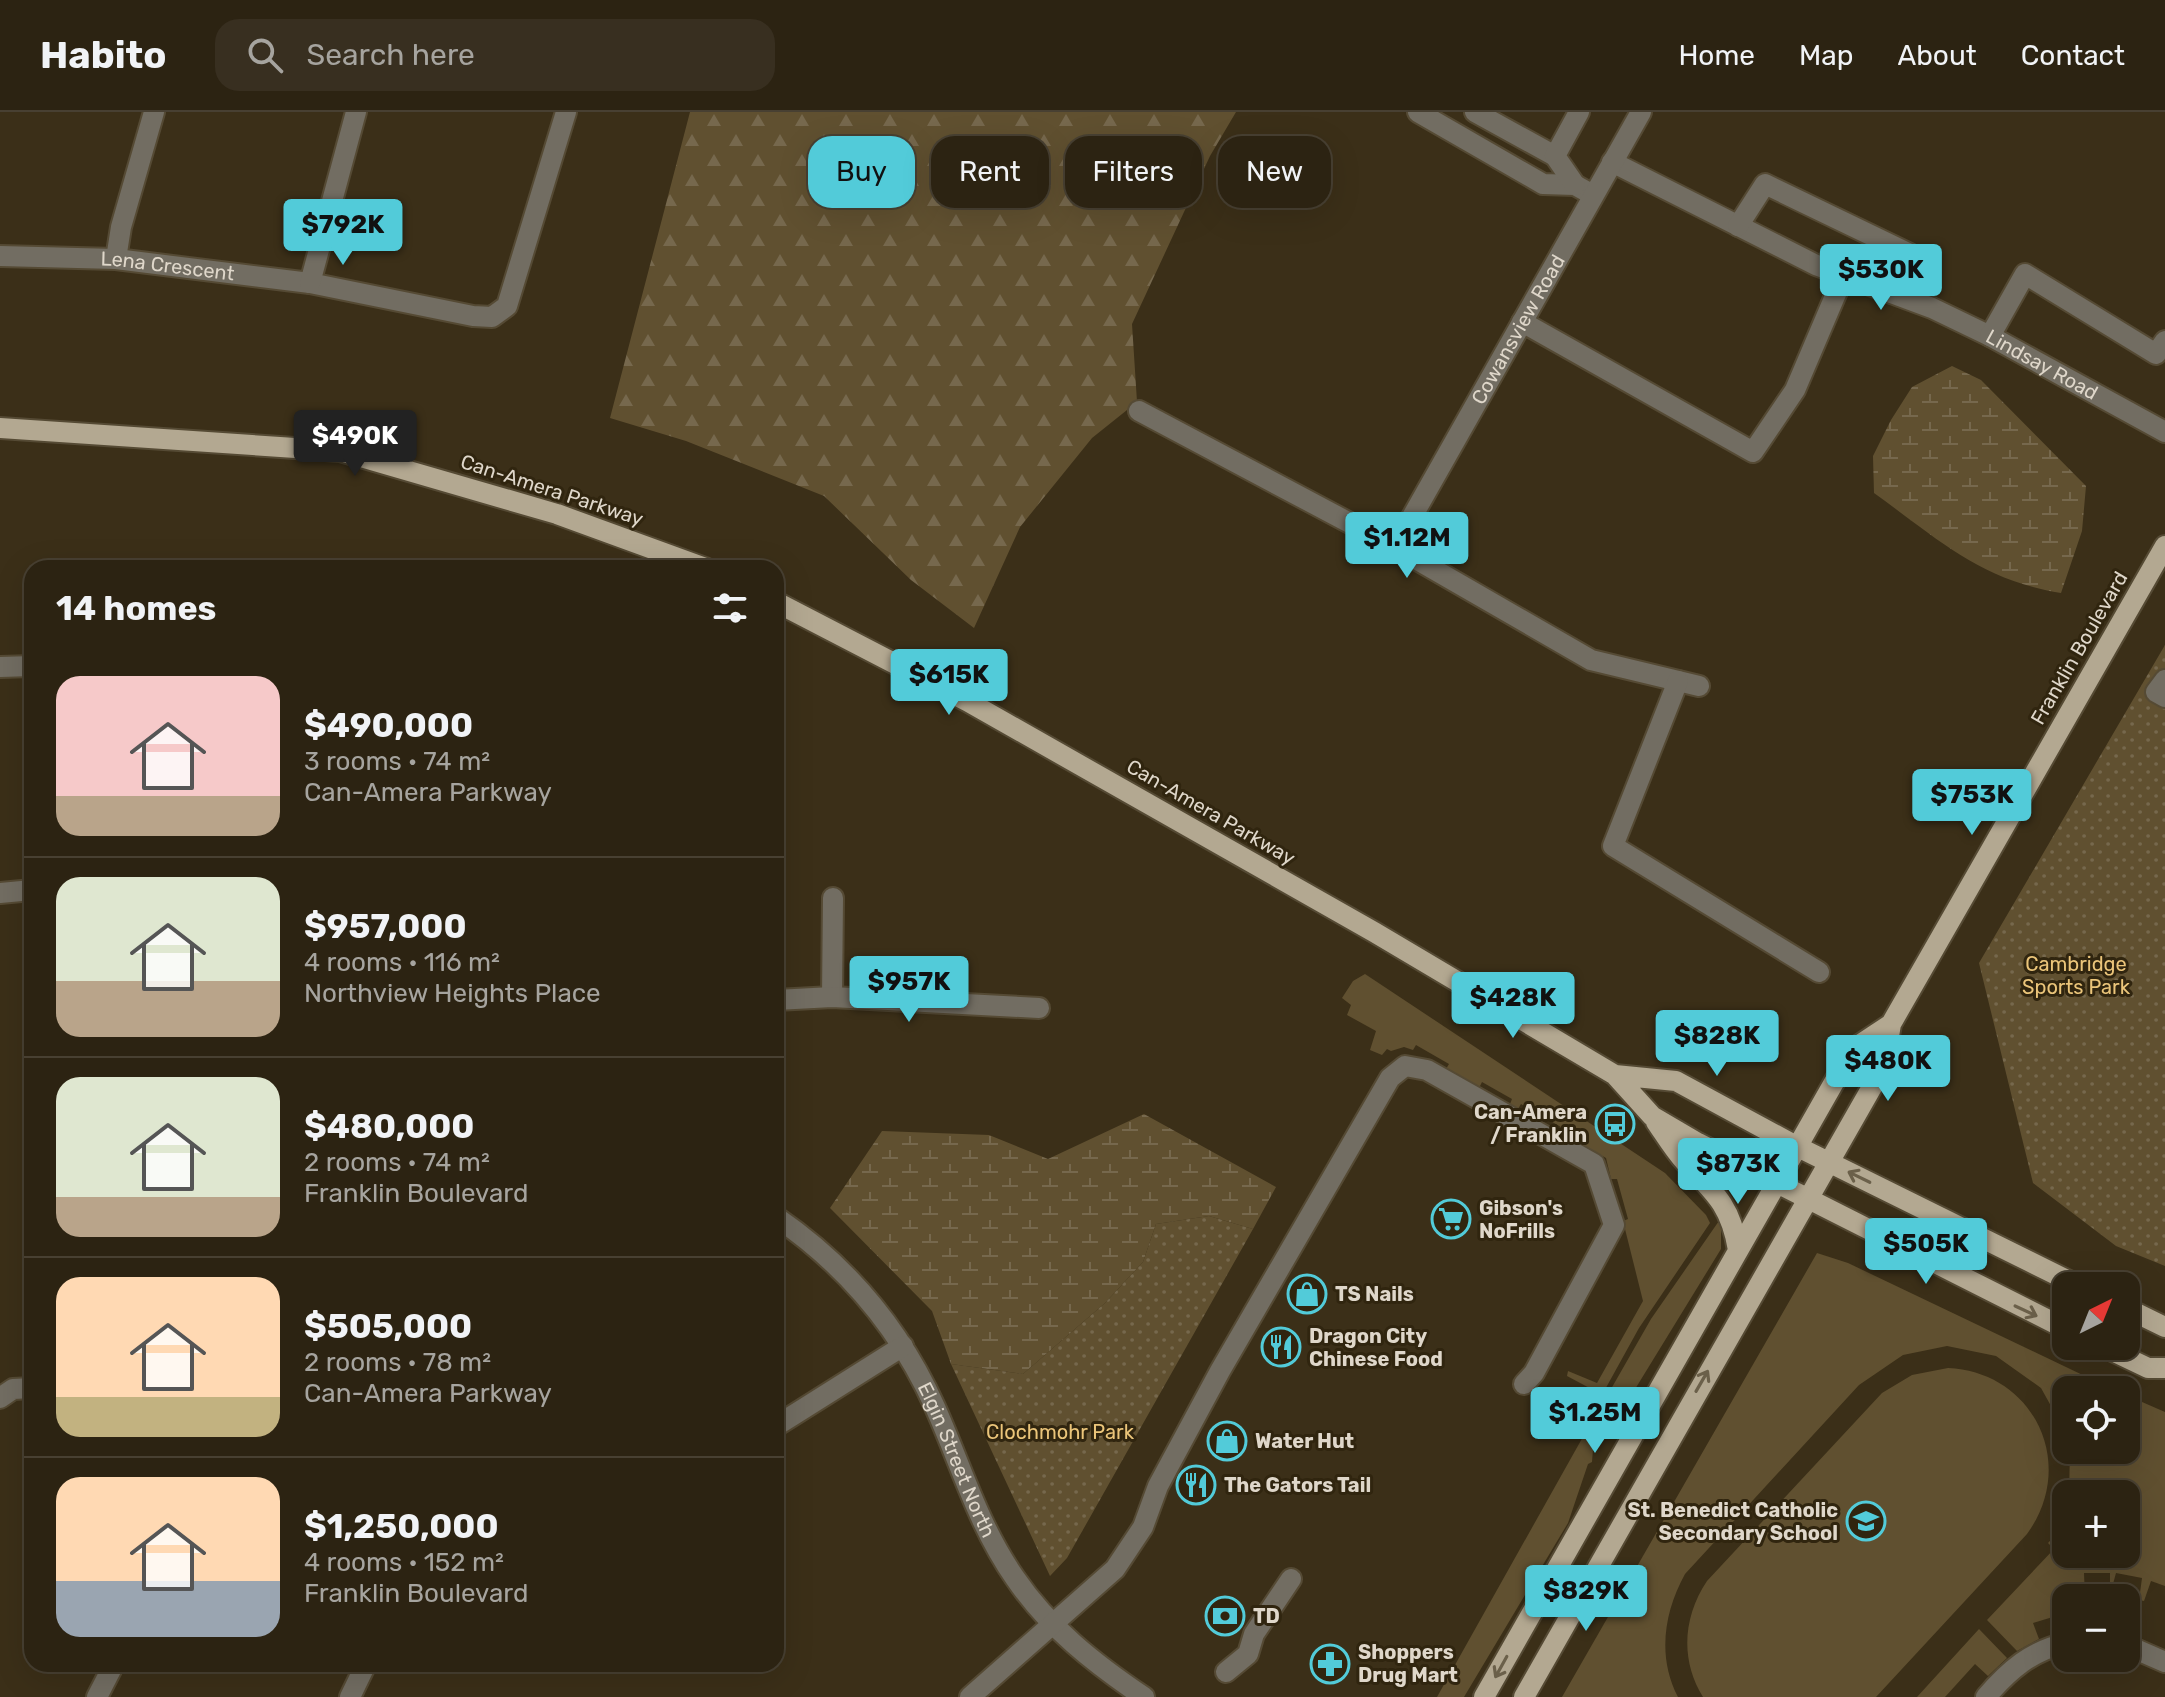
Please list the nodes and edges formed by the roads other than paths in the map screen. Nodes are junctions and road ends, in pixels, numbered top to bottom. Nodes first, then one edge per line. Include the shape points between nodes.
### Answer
1 (154, 112) edge
2 (356, 112) edge
3 (566, 112) edge
4 (1418, 112) edge
5 (1475, 112) edge
6 (1579, 112) edge
7 (1641, 112) edge
8 (1555, 156) junction
9 (1612, 162) junction
10 (1584, 190) junction
11 (1738, 226) junction
12 (0, 256) edge
13 (116, 259) junction
14 (1844, 275) junction
15 (310, 283) junction
16 (1892, 293) junction
17 (1522, 322) junction
18 (1990, 336) junction
19 (2165, 341) edge
20 (1139, 411) dead end
21 (0, 428) edge
22 (2165, 432) edge
23 (2165, 546) edge
24 (1395, 547) junction
25 (683, 560) edge
26 (784, 606) edge
27 (24, 666) edge
28 (0, 667) edge
29 (2165, 680) edge
30 (1678, 681) junction
31 (1699, 686) dead end
32 (2165, 697) edge
33 (24, 891) edge
34 (0, 893) edge
35 (833, 898) dead end
36 (1819, 972) dead end
37 (832, 997) junction
38 (784, 1000) edge
39 (1039, 1008) dead end
40 (1891, 1024) junction
41 (1615, 1075) junction
42 (1652, 1116) junction
43 (1798, 1147) junction
44 (1829, 1162) junction
45 (1777, 1183) junction
46 (1807, 1199) junction
47 (784, 1223) edge
48 (1738, 1250) junction
49 (2052, 1273) edge
50 (2140, 1315) edge
51 (2052, 1322) edge
52 (2165, 1327) edge
53 (903, 1346) junction
54 (2131, 1360) edge
55 (2165, 1368) edge
56 (1524, 1384) dead end
57 (24, 1388) edge
58 (0, 1398) edge
59 (784, 1421) edge
60 (1291, 1579) dead end
61 (1051, 1622) junction
62 (2052, 1647) edge
63 (2140, 1651) edge
64 (2165, 1662) edge
65 (110, 1672) edge
66 (362, 1672) edge
67 (1226, 1672) dead end
68 (97, 1697) edge
69 (350, 1697) edge
70 (970, 1697) edge
71 (1144, 1697) edge
72 (1484, 1697) edge
73 (1524, 1697) edge
74 (1986, 1697) edge

1 - 13 street
2 - 15 street
3 - 15 street, Lena Crescent via 502,313 473,316
4 - 10 street via 1543,184
5 - 8 street
6 - 8 street
7 - 9 street, Cowansview Road
8 - 10 street
9 - 10 street, Cowansview Road
9 - 11 street, Lindsay Road
10 - 17 street, Cowansview Road
11 - 14 street, Lindsay Road
11 - 16 street via 1765,184 1910,254
12 - 13 street, Lena Crescent
13 - 15 street, Lena Crescent
14 - 16 street, Lindsay Road
14 - 17 street via 1795,390 1753,452
16 - 18 street, Lindsay Road
17 - 24 street, Cowansview Road
18 - 19 street via 2025,274 2156,354
18 - 22 street, Lindsay Road
20 - 24 street
21 - 25 main road, Can-Amera Parkway via 340,451 557,514
23 - 40 main road, Franklin Boulevard
24 - 30 street via 1591,660
26 - 41 main road, Can-Amera Parkway via 967,701
27 - 28 street
29 - 32 street via 2156,692
30 - 31 street
30 - 36 street via 1613,846
33 - 34 street
35 - 37 street
37 - 38 street
37 - 39 street
40 - 43 main road, Franklin Boulevard via 1853,1049
40 - 44 main road, Franklin Boulevard via 1884,1066
41 - 42 main road, Can-Amera Parkway
41 - 43 main road, Can-Amera Parkway via 1676,1081
42 - 45 main road, Can-Amera Parkway
42 - 48 main road via 1722,1201 1733,1221
43 - 44 main road, Can-Amera Parkway
43 - 45 main road, Franklin Boulevard
44 - 46 main road, Franklin Boulevard
49 -> 44 main road, Can-Amera Parkway
45 - 46 main road, Can-Amera Parkway
45 - 48 main road, Franklin Boulevard
46 -> 51 main road, Can-Amera Parkway
73 -> 46 main road, Franklin Boulevard
47 - 53 street, Elgin Street North via 831,1260
48 -> 72 main road, Franklin Boulevard
50 - 52 main road
53 - 59 street
53 - 61 street, Elgin Street North via 997,1550
54 - 55 main road
56 - 61 street via 1614,1225 1594,1164 1427,1070 1405,1066 1390,1078 1242,1331 1158,1486 1154,1506 1130,1550 1078,1604
57 - 58 street
60 - 67 street via 1254,1634 1248,1654
61 - 70 street
61 - 71 street, Elgin Street North via 1097,1665
62 - 74 street via 2034,1653
63 - 64 street
65 - 68 street
66 - 69 street

